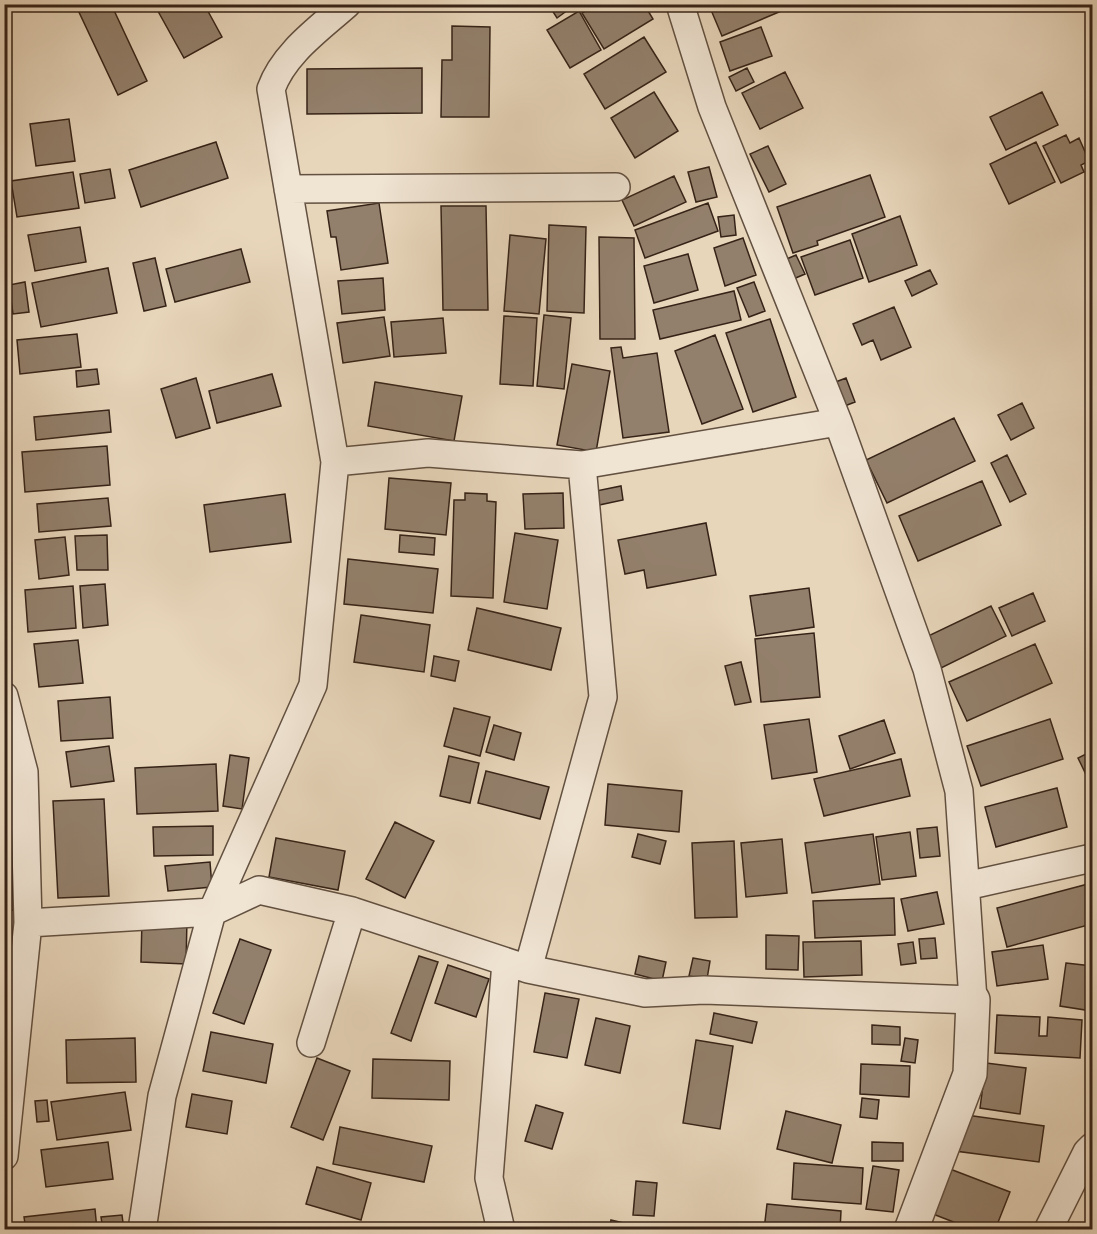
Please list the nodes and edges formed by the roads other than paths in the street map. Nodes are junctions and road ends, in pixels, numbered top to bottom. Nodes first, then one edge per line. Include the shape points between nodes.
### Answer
1 (346, 4) edge
2 (680, 4) edge
3 (616, 187) dead end
4 (288, 189) junction
5 (838, 422) junction
6 (334, 462) junction
7 (582, 465) junction
8 (4, 696) edge
9 (1092, 858) edge
10 (966, 886) junction
11 (352, 911) junction
12 (212, 912) junction
13 (28, 923) junction
14 (517, 965) junction
15 (973, 1000) junction
16 (311, 1043) dead end
17 (1092, 1147) edge
18 (4, 1156) edge
19 (142, 1230) edge
20 (501, 1230) edge
21 (911, 1230) edge
22 (1048, 1230) edge

1 - 4 street via 291,54 271,89
2 - 5 street via 712,107
3 - 4 street
4 - 6 street
5 - 7 street
5 - 10 street via 927,669 959,791
6 - 7 street via 428,453
6 - 12 street via 313,684
7 - 14 street via 603,697
8 - 13 street via 24,772
9 - 10 street
10 - 15 street
11 - 12 street via 259,890
11 - 14 street
11 - 16 street
12 - 13 street
12 - 19 street via 162,1096
13 - 18 street
14 - 15 street via 645,993 704,990
14 - 20 street via 489,1178
15 - 21 street via 970,1074
17 - 22 street

